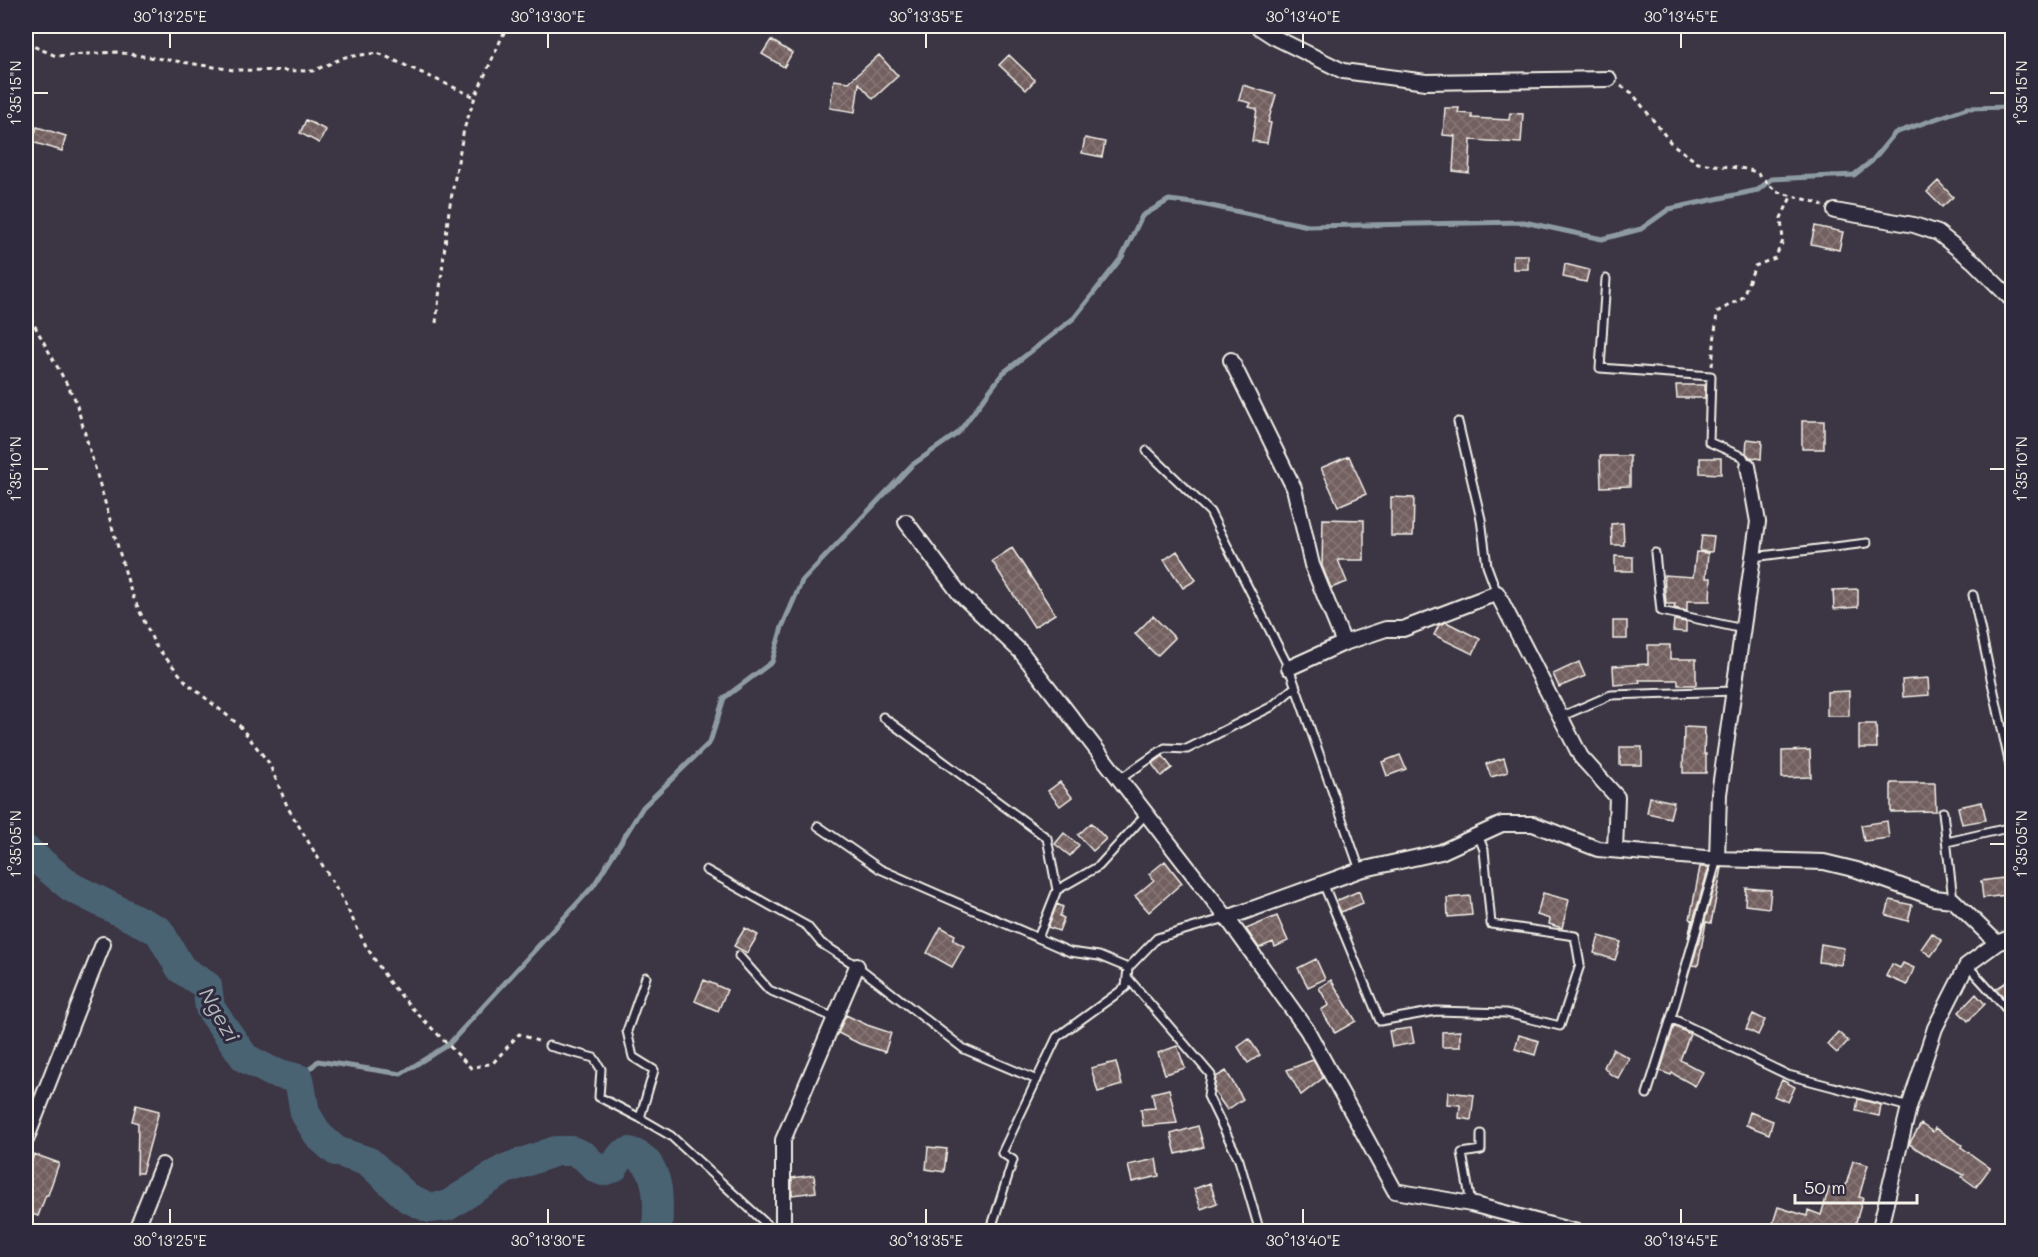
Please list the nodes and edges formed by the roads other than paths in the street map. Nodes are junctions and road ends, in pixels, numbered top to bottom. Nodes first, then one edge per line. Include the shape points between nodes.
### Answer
1 (1257, 26) edge
2 (1609, 79) road end
3 (1835, 211) road end
4 (1606, 279) dead end
5 (2013, 300) edge
6 (1231, 360) dead end
7 (1458, 422) dead end
8 (1147, 451) dead end
9 (1748, 466) joint
10 (906, 522) dead end
11 (1867, 543) dead end
12 (1654, 553) dead end
13 (1753, 557) junction
14 (1497, 593) junction
15 (1973, 595) dead end
16 (1743, 629) junction
17 (1344, 643) junction
18 (1289, 668) junction
19 (1294, 687) junction
20 (1734, 691) junction
21 (883, 717) dead end
22 (1560, 717) junction
23 (2013, 775) edge
24 (1120, 778) junction
25 (1943, 812) dead end
26 (1147, 813) junction
27 (818, 825) dead end
28 (2013, 827) edge
29 (1478, 835) junction
30 (1947, 842) junction
31 (1615, 850) junction
32 (1717, 859) junction
33 (706, 870) dead end
34 (1360, 870) junction
35 (1323, 883) junction
36 (1057, 890) junction
37 (1953, 900) junction
38 (1227, 918) junction
39 (2013, 937) edge
40 (1038, 938) junction
41 (1997, 943) junction
42 (103, 944) dead end
43 (739, 956) dead end
44 (1967, 965) junction
45 (856, 966) junction
46 (1128, 968) junction
47 (646, 977) dead end
48 (1127, 977) junction
49 (2013, 1015) edge
50 (835, 1018) junction
51 (1671, 1018) junction
52 (549, 1046) road end
53 (1037, 1080) junction
54 (1647, 1094) dead end
55 (1909, 1107) junction
56 (640, 1118) junction
57 (1481, 1134) dead end
58 (26, 1140) edge
59 (162, 1165) dead end
60 (1471, 1204) junction
61 (135, 1232) edge
62 (775, 1232) edge
63 (783, 1232) edge
64 (990, 1232) edge
65 (1260, 1232) edge
66 (1577, 1232) edge
67 (1879, 1232) edge

1 - 2 street via 1343,71 1426,82
3 - 5 street via 1938,233
4 - 9 lane via 1600,368 1711,376 1709,442 1743,457
6 - 17 street via 1294,488 1312,565
7 - 14 lane via 1481,519 1486,566
8 - 18 lane via 1210,512
9 - 13 street via 1758,522
10 - 24 street via 960,594 1020,652
11 - 13 lane
12 - 16 lane via 1660,611
13 - 16 street
14 - 17 street via 1403,629 1386,629
14 - 22 street
15 - 23 lane
16 - 20 street
17 - 18 street
18 - 19 lane
19 - 24 lane via 1271,707 1187,749 1165,748
19 - 34 lane
20 - 22 lane via 1611,695
20 - 32 street via 1719,794
21 - 36 lane via 1047,838
22 - 31 street via 1581,757 1617,797
24 - 26 street
25 - 30 lane
26 - 36 lane via 1099,866
26 - 38 street
27 - 40 lane via 880,869
28 - 30 lane
29 - 31 street via 1502,824 1533,824 1598,849
29 - 34 street via 1441,852
29 - 35 lane via 1484,850 1491,924 1575,936 1580,965 1560,1026 1506,1013 1437,1011 1380,1021
30 - 37 lane
31 - 32 street
32 - 37 street via 1824,862 1934,898
32 - 51 lane
33 - 45 lane via 807,926 821,943
34 - 35 street
35 - 38 street
36 - 40 lane
37 - 41 street
38 - 46 lane via 1157,938
38 - 60 street via 1307,1030 1395,1191
39 - 41 street
40 - 46 lane via 1070,952 1099,956
41 - 44 street
42 - 58 street
43 - 50 lane via 769,990
44 - 49 lane
44 - 55 street via 1935,1028
45 - 50 street
45 - 53 lane via 964,1049
46 - 48 lane
47 - 56 lane via 627,1031 633,1056 654,1070
48 - 53 lane via 1126,987 1058,1037
48 - 65 lane via 1211,1075 1208,1096 1239,1160
50 - 63 street via 783,1140
51 - 54 lane
51 - 55 lane via 1788,1075
52 - 56 lane via 594,1058 601,1069 598,1097
53 - 64 lane via 1002,1153 1013,1160
55 - 67 street
56 - 62 lane via 671,1137
57 - 60 lane via 1480,1150 1462,1153
59 - 61 street
60 - 66 street

